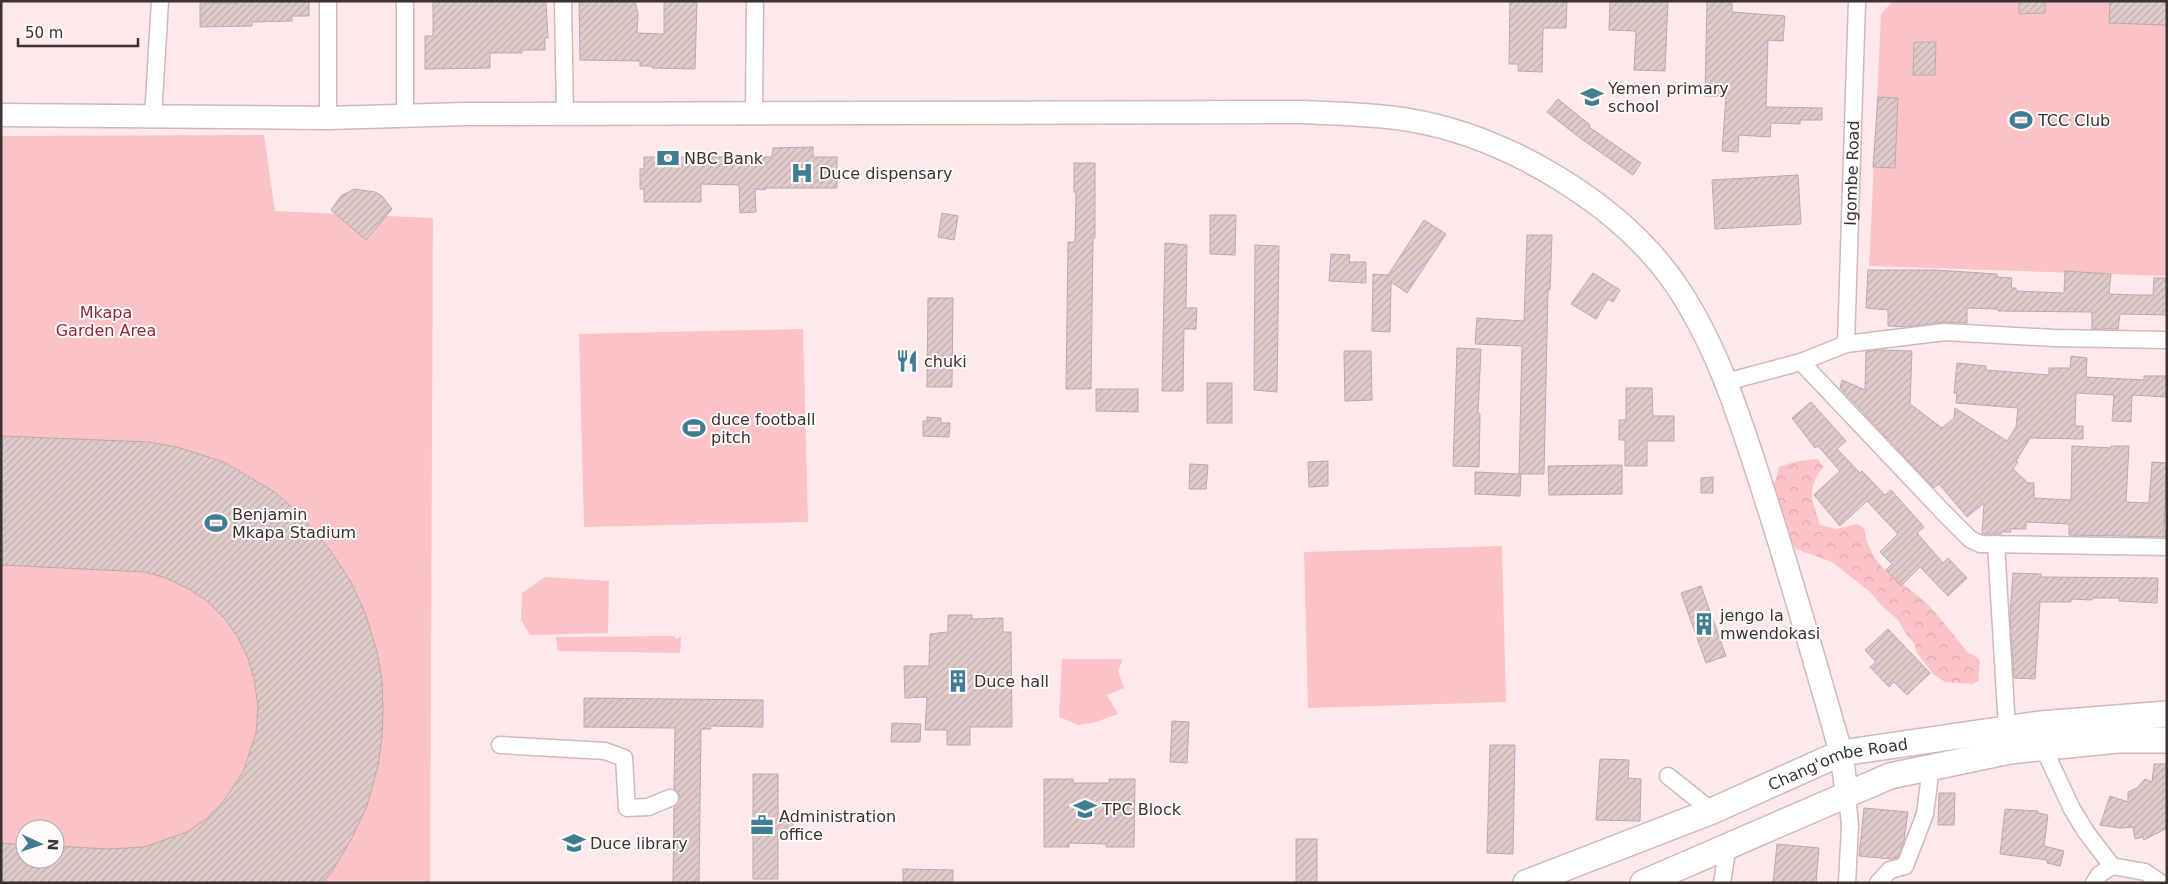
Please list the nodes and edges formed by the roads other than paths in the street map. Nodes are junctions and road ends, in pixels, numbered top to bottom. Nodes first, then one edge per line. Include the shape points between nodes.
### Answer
1 (160, 1) edge
2 (328, 1) edge
3 (405, 1) edge
4 (563, 1) edge
5 (755, 1) edge
6 (1857, 1) edge
7 (754, 113) junction
8 (1, 115) edge
9 (565, 115) junction
10 (153, 117) junction
11 (405, 117) junction
12 (328, 118) junction
13 (2167, 340) edge
14 (1846, 344) junction
15 (1801, 362) junction
16 (1726, 382) junction
17 (1996, 544) junction
18 (2167, 547) edge
19 (2167, 714) edge
20 (2007, 728) junction
21 (2167, 740) edge
22 (500, 745) dead end
23 (2044, 747) junction
24 (1842, 753) junction
25 (1931, 767) junction
26 (1668, 776) dead end
27 (1847, 794) junction
28 (670, 798) dead end
29 (1712, 811) junction
30 (1728, 845) junction
31 (2112, 866) junction
32 (2167, 880) edge
33 (2161, 882) edge
34 (1526, 883) edge
35 (1643, 883) edge
36 (1722, 883) edge
37 (1847, 883) edge
38 (1878, 883) edge
39 (2094, 883) edge

1 - 10 street
2 - 12 street
3 - 11 street
4 - 9 street
5 - 7 street
6 - 14 street, Igombe Road
7 - 9 street
7 - 16 street via 1303,112 1410,120 1470,135 1546,171 1576,190 1627,231 1675,284 1710,342
8 - 10 street
9 - 11 street
10 - 12 street
11 - 12 street
13 - 14 street via 1945,332
14 - 15 street
15 - 16 street
15 - 17 street via 1970,538 1980,544
16 - 24 street via 1773,522
17 - 18 street
17 - 20 street
19 - 20 main road, Chang'ombe Road
20 - 24 main road, Chang'ombe Road
21 - 23 main road, Chang'ombe Road via 2117,740
22 - 28 street via 605,751 624,758 626,808 648,807
23 - 25 main road, Chang'ombe Road
23 - 31 street via 2072,809
24 - 27 street
24 - 29 main road, Chang'ombe Road
25 - 27 main road, Chang'ombe Road via 1890,776
25 - 38 street via 1925,814 1904,866 1890,870
26 - 29 street
27 - 30 main road, Chang'ombe Road
27 - 37 street via 1850,826
29 - 34 main road, Chang'ombe Road
30 - 35 main road, Chang'ombe Road
30 - 36 street
31 - 33 street via 2145,872
31 - 39 street
32 - 33 street

